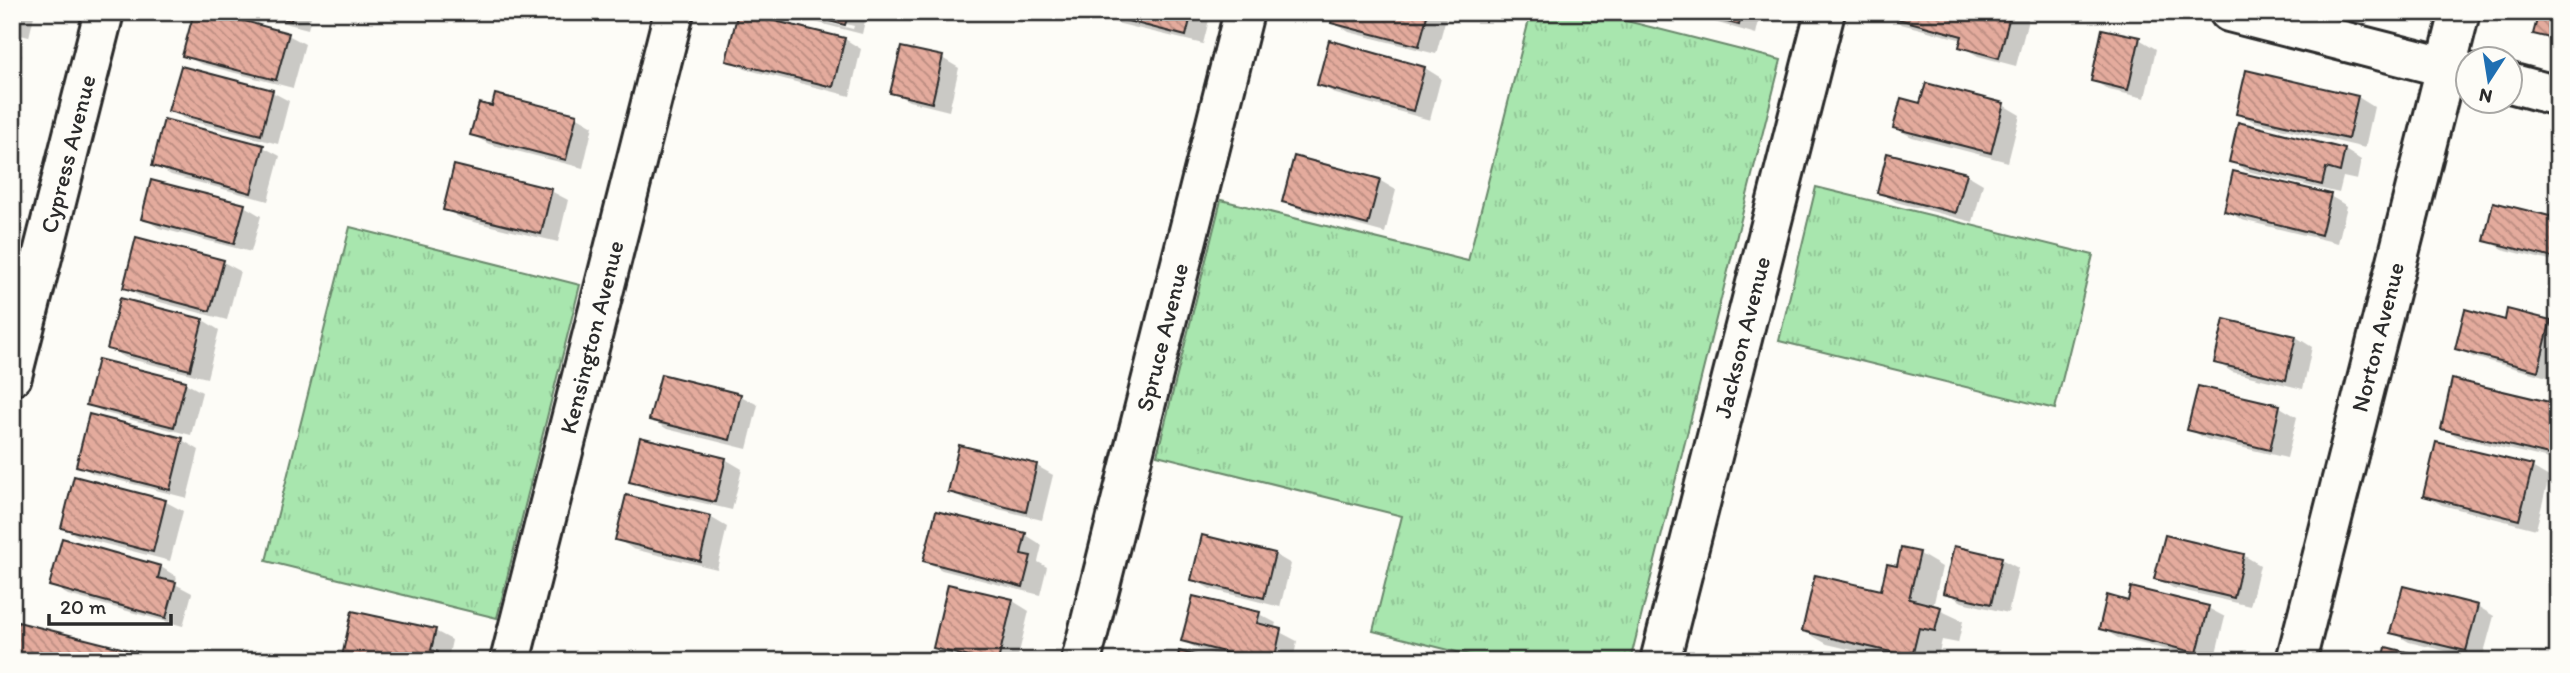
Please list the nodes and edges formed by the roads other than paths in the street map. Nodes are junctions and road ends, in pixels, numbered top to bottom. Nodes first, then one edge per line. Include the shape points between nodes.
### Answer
1 (104, 12) edge
2 (674, 12) edge
3 (1244, 12) edge
4 (1825, 12) edge
5 (2229, 12) edge
6 (2460, 12) edge
7 (2459, 46) edge
8 (2454, 69) edge
9 (2454, 85) edge
10 (2524, 87) edge
11 (2558, 96) edge
12 (12, 376) edge
13 (510, 661) edge
14 (1081, 661) edge
15 (1660, 661) edge
16 (2296, 661) edge

1 - 12 street, Cypress Avenue
2 - 13 street, Kensington Avenue
3 - 14 street, Spruce Avenue
4 - 15 street, Jackson Avenue
5 - 8 street
6 - 7 street, Norton Avenue
9 - 16 street, Norton Avenue
10 - 11 street

